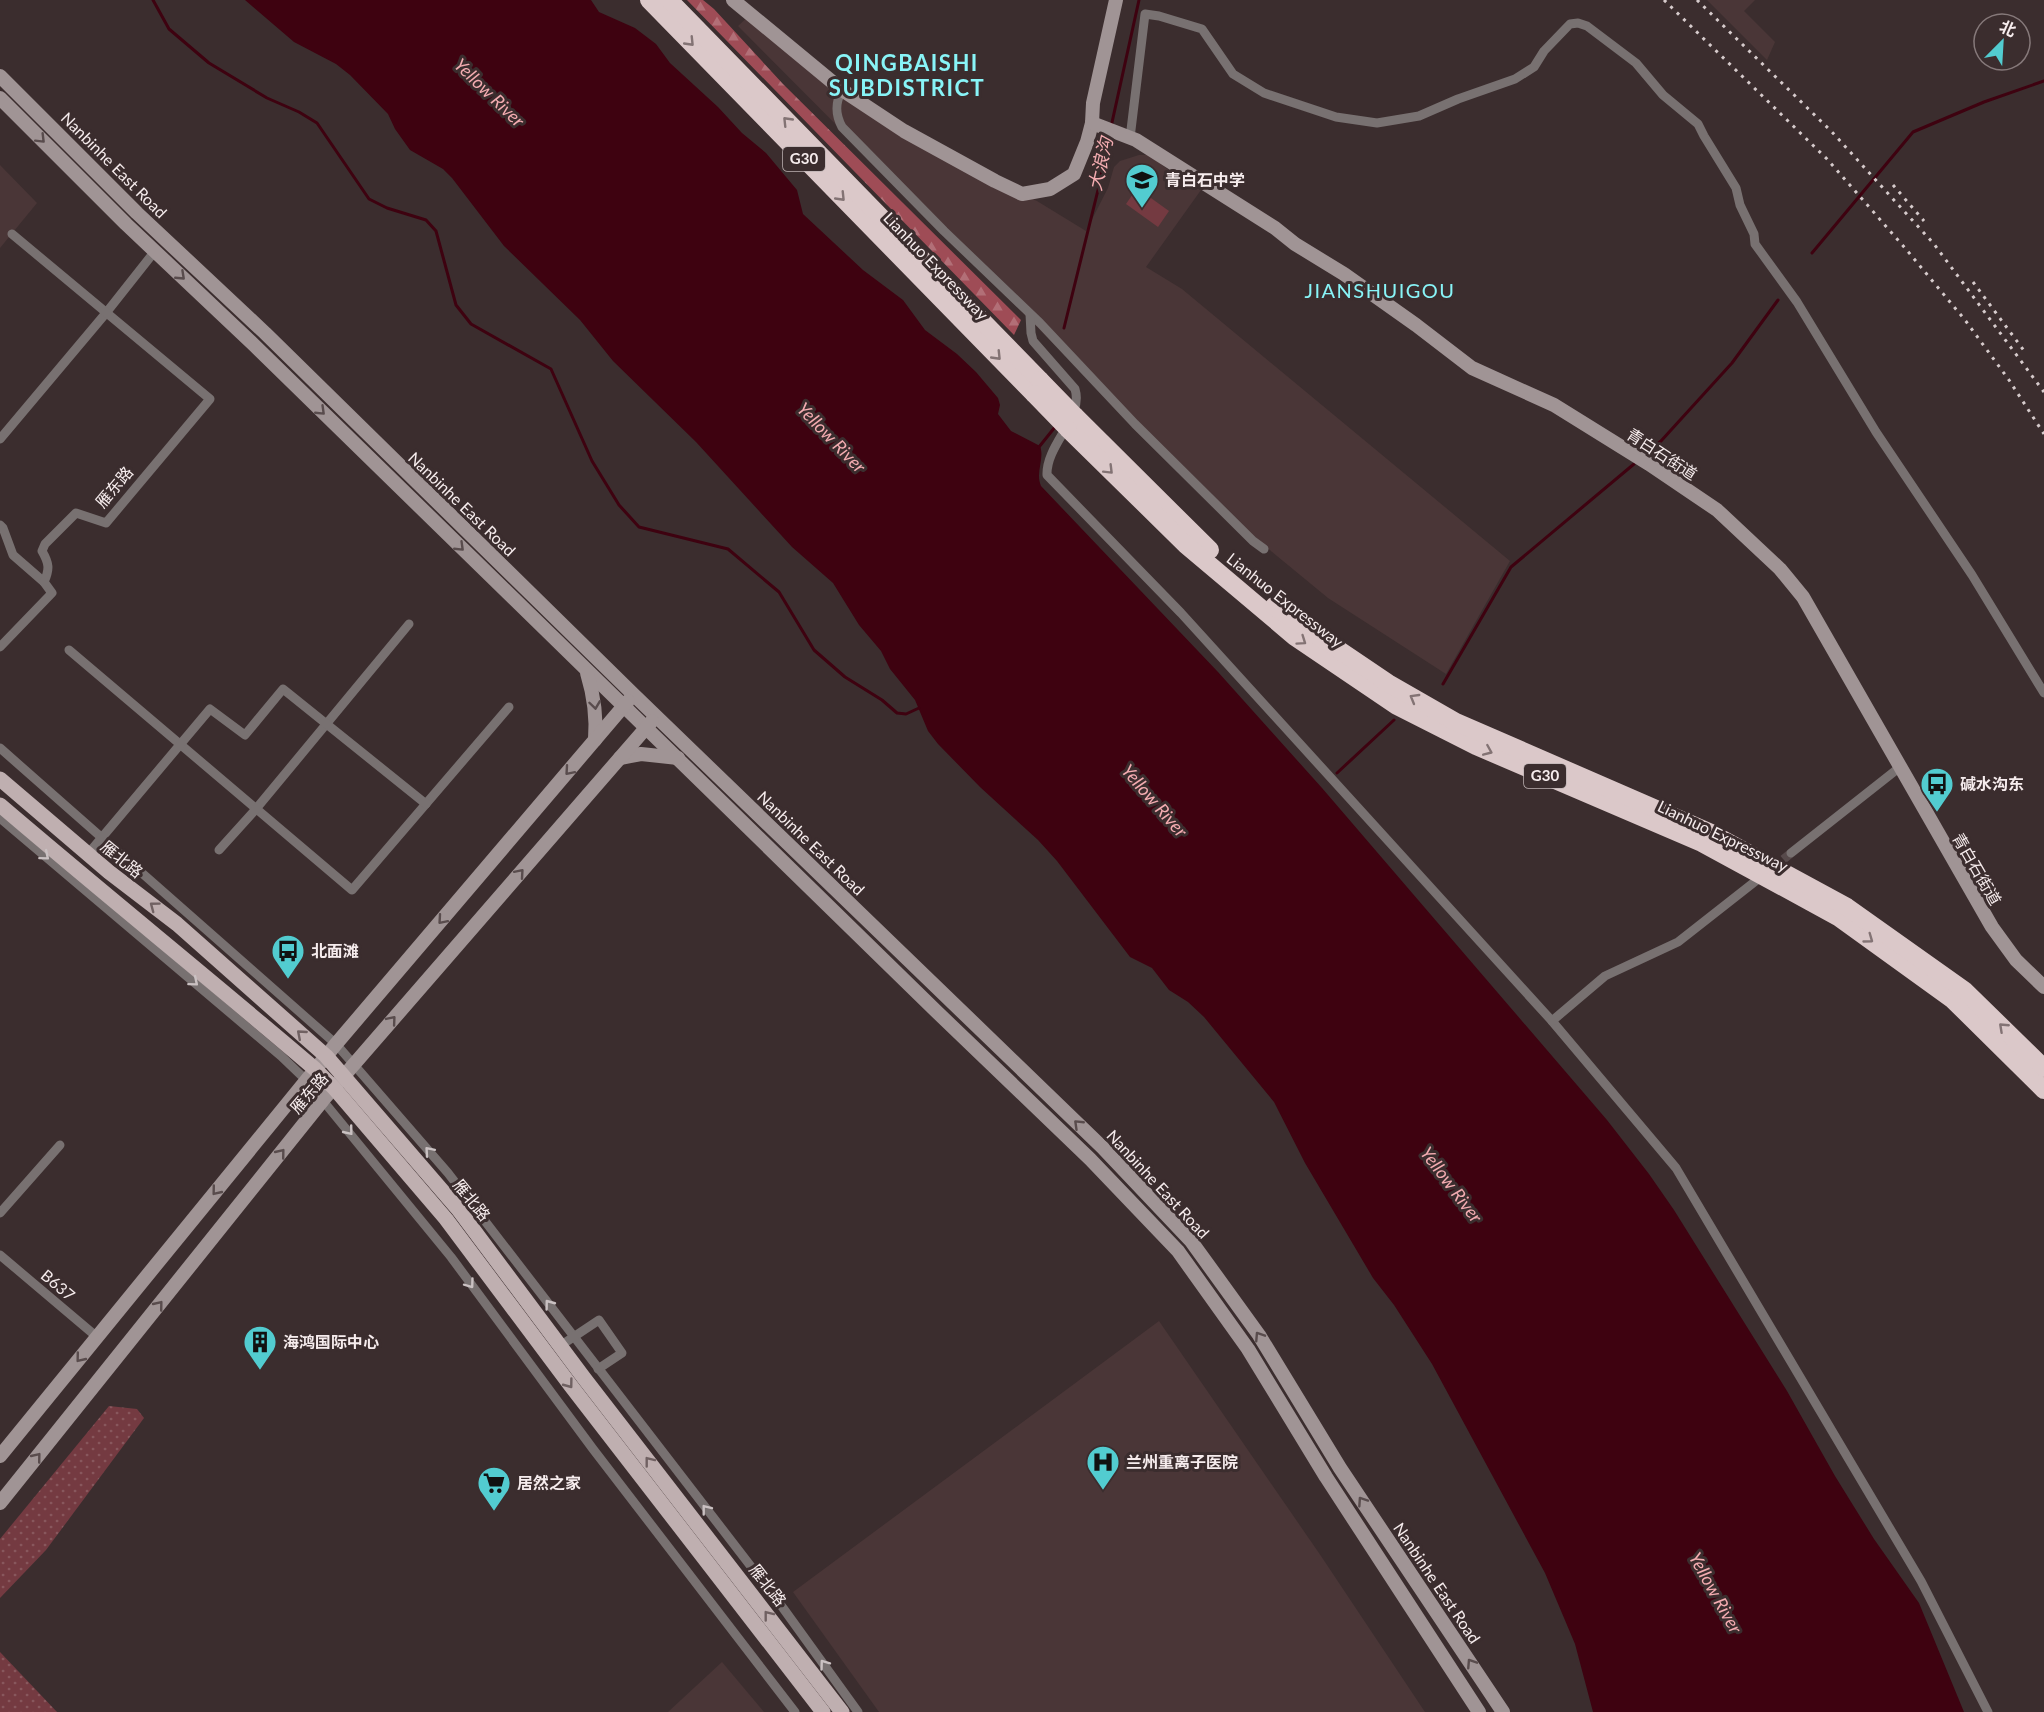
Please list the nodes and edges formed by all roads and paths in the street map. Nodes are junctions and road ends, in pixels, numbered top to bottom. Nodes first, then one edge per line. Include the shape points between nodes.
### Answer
1 (649, 0) edge
2 (669, 0) edge
3 (733, 0) edge
4 (1116, 0) edge
5 (0, 76) edge
6 (842, 90) junction
7 (0, 98) edge
8 (1097, 125) junction
9 (1126, 136) junction
10 (137, 213) junction
11 (126, 224) junction
12 (12, 234) dead end
13 (155, 251) junction
14 (106, 313) junction
15 (1030, 314) junction
16 (1037, 387) junction
17 (1072, 422) junction
18 (0, 439) edge
19 (0, 525) edge
20 (1264, 549) dead end
21 (44, 582) junction
22 (409, 624) dead end
23 (0, 647) edge
24 (69, 650) dead end
25 (587, 671) junction
26 (2044, 693) edge
27 (634, 695) junction
28 (509, 707) dead end
29 (624, 707) junction
30 (656, 716) junction
31 (327, 724) junction
32 (646, 728) junction
33 (595, 740) junction
34 (180, 744) junction
35 (0, 748) edge
36 (620, 758) junction
37 (678, 758) junction
38 (1900, 768) junction
39 (0, 779) edge
40 (426, 804) junction
41 (0, 805) edge
42 (256, 809) junction
43 (0, 818) edge
44 (102, 837) junction
45 (219, 850) dead end
46 (1791, 853) tunnel mouth
47 (88, 854) junction
48 (1757, 880) dead end
49 (2044, 987) edge
50 (950, 1003) junction
51 (937, 1012) junction
52 (1552, 1021) junction
53 (331, 1050) junction
54 (355, 1065) junction
55 (2044, 1068) edge
56 (311, 1074) junction
57 (339, 1082) junction
58 (2044, 1090) edge
59 (323, 1100) junction
60 (60, 1145) dead end
61 (0, 1213) edge
62 (0, 1255) edge
63 (97, 1337) junction
64 (573, 1337) junction
65 (560, 1346) junction
66 (598, 1369) junction
67 (0, 1456) edge
68 (0, 1503) edge
69 (795, 1712) edge
70 (823, 1712) edge
71 (842, 1712) edge
72 (858, 1712) edge
73 (1479, 1712) edge
74 (1503, 1712) edge
75 (1988, 1712) edge

1 -> 16 highway, Lianhuo Expressway / G30
16 -> 2 highway, Lianhuo Expressway / G30
3 - 6 main road
4 - 8 main road via 1093,103
5 - 10 main road, Nanbinhe East Road
6 - 8 main road via 904,131 1022,194 1050,189 1074,174
6 - 15 street via 836,109 842,127
7 -> 11 main road, Nanbinhe East Road
8 - 9 main road, 青白石街道
9 - 26 street via 1145,14 1202,29 1233,74 1264,93 1336,117 1377,123 1419,116 1515,79 1534,67 1570,24 1587,26 1636,63 1662,95 1698,124 1736,188 1755,244 1797,302
9 - 38 main road, 青白石街道 via 1344,274 1472,368 1554,405 1717,510 1780,569 1803,597
10 - 11 main road
10 - 27 main road, Nanbinhe East Road
11 - 13 main road, Nanbinhe East Road
12 - 14 street
13 - 14 street
13 -> 25 main road, Nanbinhe East Road
14 - 18 street
14 - 21 street, 雁东路 via 210,399 106,523 76,513 45,544 42,551 49,570
15 - 20 street via 1152,441
15 - 52 street via 1033,341 1075,389 1077,397 1077,406 1047,465 1047,475 1181,613
16 - 17 highway, Lianhuo Expressway / G30, bridge
55 -> 17 highway, Lianhuo Expressway / G30 via 1964,990 1847,907 1709,832 1456,722 1388,683 1274,606
17 -> 58 highway, Lianhuo Expressway / G30 via 1186,546 1295,637 1397,706 1476,746 1702,843 1838,917 1953,1000
19 - 21 street via 13,555
21 - 23 street, 雁东路 via 52,593
22 - 31 street
24 - 34 street
25 - 29 main road, Nanbinhe East Road
25 -> 33 main road via 597,719
27 - 29 main road, 雁东路
27 - 30 main road, Nanbinhe East Road
28 - 40 street
29 - 32 main road, Nanbinhe East Road
29 - 33 main road, 雁东路
30 - 32 main road, 雁东路
30 - 50 main road, Nanbinhe East Road
31 - 34 street via 283,689 245,735 210,709
31 - 40 street
31 - 42 street
32 - 36 main road, 雁东路
32 - 37 main road, Nanbinhe East Road
33 -> 53 main road, 雁东路
34 - 42 street
34 - 44 street
35 - 44 street
36 - 37 main road via 641,753
54 -> 36 main road, 雁东路
37 - 51 main road, Nanbinhe East Road
38 - 46 street
38 - 49 main road, 青白石街道 via 1992,927 2016,960
39 - 47 main road, 雁北路
40 - 42 street via 352,891
41 - 56 main road, 雁北路
42 - 45 street
43 -> 56 street via 281,1056
44 - 47 street
44 - 53 street
53 -> 47 main road, 雁北路
48 - 52 street via 1678,942 1605,976
50 - 51 main road
74 -> 50 main road, Nanbinhe East Road via 1340,1468 1259,1335 1191,1241 1102,1147
51 - 73 main road, Nanbinhe East Road via 1090,1159 1178,1251 1248,1349
52 - 75 street via 1676,1168 1921,1581
53 - 54 street
53 - 56 main road, 雁东路
53 - 57 main road, 雁北路
54 - 57 main road, 雁东路
64 -> 54 street via 448,1173
56 - 57 main road, 雁北路
56 - 59 street
56 -> 63 main road, 雁东路
57 - 59 main road, 雁东路
57 - 65 main road, 雁北路 via 458,1209
57 -> 70 main road, 雁北路
68 -> 59 main road, 雁东路
59 -> 69 street via 451,1257
60 - 61 street
62 - 63 street, B637
63 -> 67 main road, 雁东路
64 - 65 street
64 - 66 street
64 - 66 street via 599,1320 622,1353
71 -> 65 main road, 雁北路
72 -> 66 street via 783,1608

